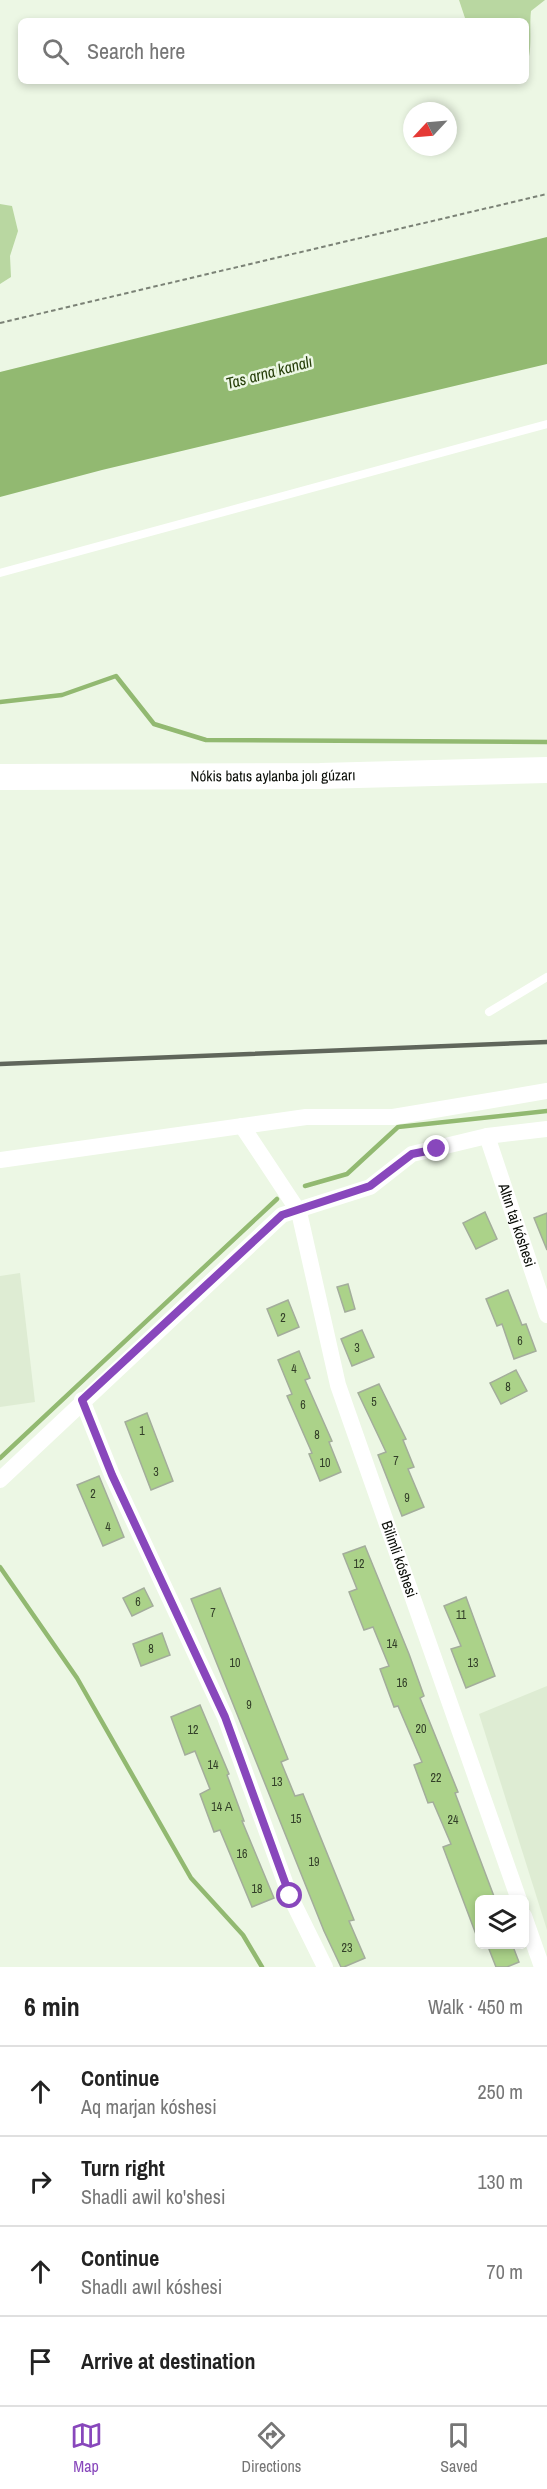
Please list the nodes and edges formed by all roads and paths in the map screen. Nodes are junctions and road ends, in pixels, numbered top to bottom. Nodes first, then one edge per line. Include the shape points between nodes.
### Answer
1 (547, 194) edge
2 (0, 323) edge
3 (547, 424) edge
4 (0, 573) edge
5 (547, 770) edge
6 (0, 777) edge
7 (547, 977) edge
8 (489, 1012) dead end
9 (547, 1091) edge
10 (242, 1126) junction
11 (547, 1129) edge
12 (487, 1137) junction
13 (0, 1160) edge
14 (299, 1212) junction
15 (547, 1315) edge
16 (82, 1400) junction
17 (0, 1480) edge
18 (518, 1895) edge
19 (529, 1928) edge
20 (325, 1967) edge
21 (542, 1967) edge

1 - 2 path
3 - 4 lane
5 - 6 main road, Nókis batıs aylanba jolı gúzarı via 320,776
7 - 8 lane
9 - 10 street via 393,1117 306,1117
10 - 13 street
10 - 14 street
11 - 12 street
12 - 14 street via 412,1154 370,1186
12 - 15 street, Altın taj kóshesi
14 - 16 street via 282,1215
14 - 18 street, Bilimli kóshesi via 338,1384
16 - 17 street
16 - 20 street via 112,1475 225,1717 290,1896
19 - 21 street

